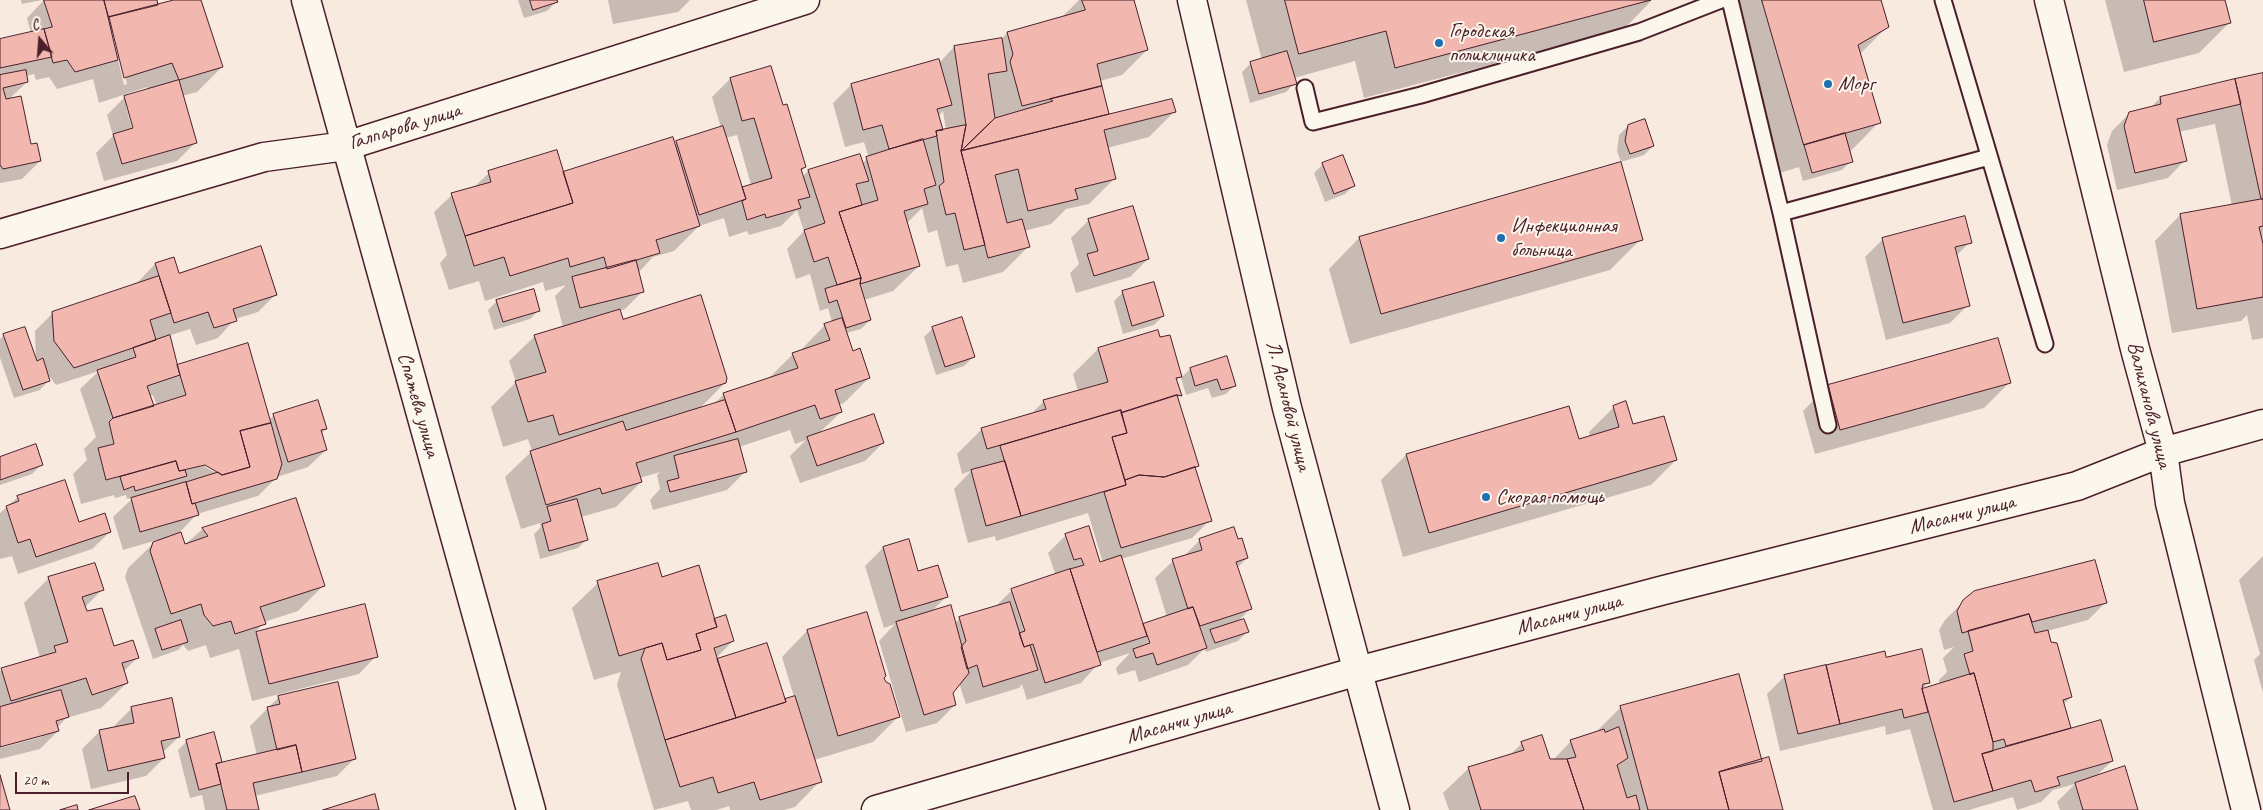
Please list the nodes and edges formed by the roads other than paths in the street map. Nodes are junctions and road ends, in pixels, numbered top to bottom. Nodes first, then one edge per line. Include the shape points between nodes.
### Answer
1 (306, 0) edge
2 (805, 0) edge
3 (1192, 0) edge
4 (1721, 0) edge
5 (1730, 0) edge
6 (1943, 0) edge
7 (2049, 0) edge
8 (1305, 88) dead end
9 (346, 146) junction
10 (1989, 156) junction
11 (1781, 213) junction
12 (0, 234) edge
13 (2044, 344) dead end
14 (2263, 424) edge
15 (1828, 425) dead end
16 (2163, 452) junction
17 (1358, 671) junction
18 (531, 810) edge
19 (876, 810) edge
20 (1395, 810) edge
21 (2246, 810) edge

1 - 9 street, Спатева улица
2 - 9 street, Галпарова улица
3 - 17 street, Л. Асановой улица via 1287,408
4 - 8 lane via 1639,32 1421,95 1313,122
5 - 11 lane
6 - 10 lane
7 - 16 street, Валиханова улица
9 - 12 street, Галпарова улица via 264,157
9 - 18 street, Спатева улица
10 - 11 lane
10 - 13 lane
11 - 15 lane
14 - 16 street, Масанчи улица
16 - 17 street, Масанчи улица via 2076,486
16 - 21 street, Валиханова улица via 2170,503
17 - 19 street, Масанчи улица
17 - 20 street, Л. Асановой улица

